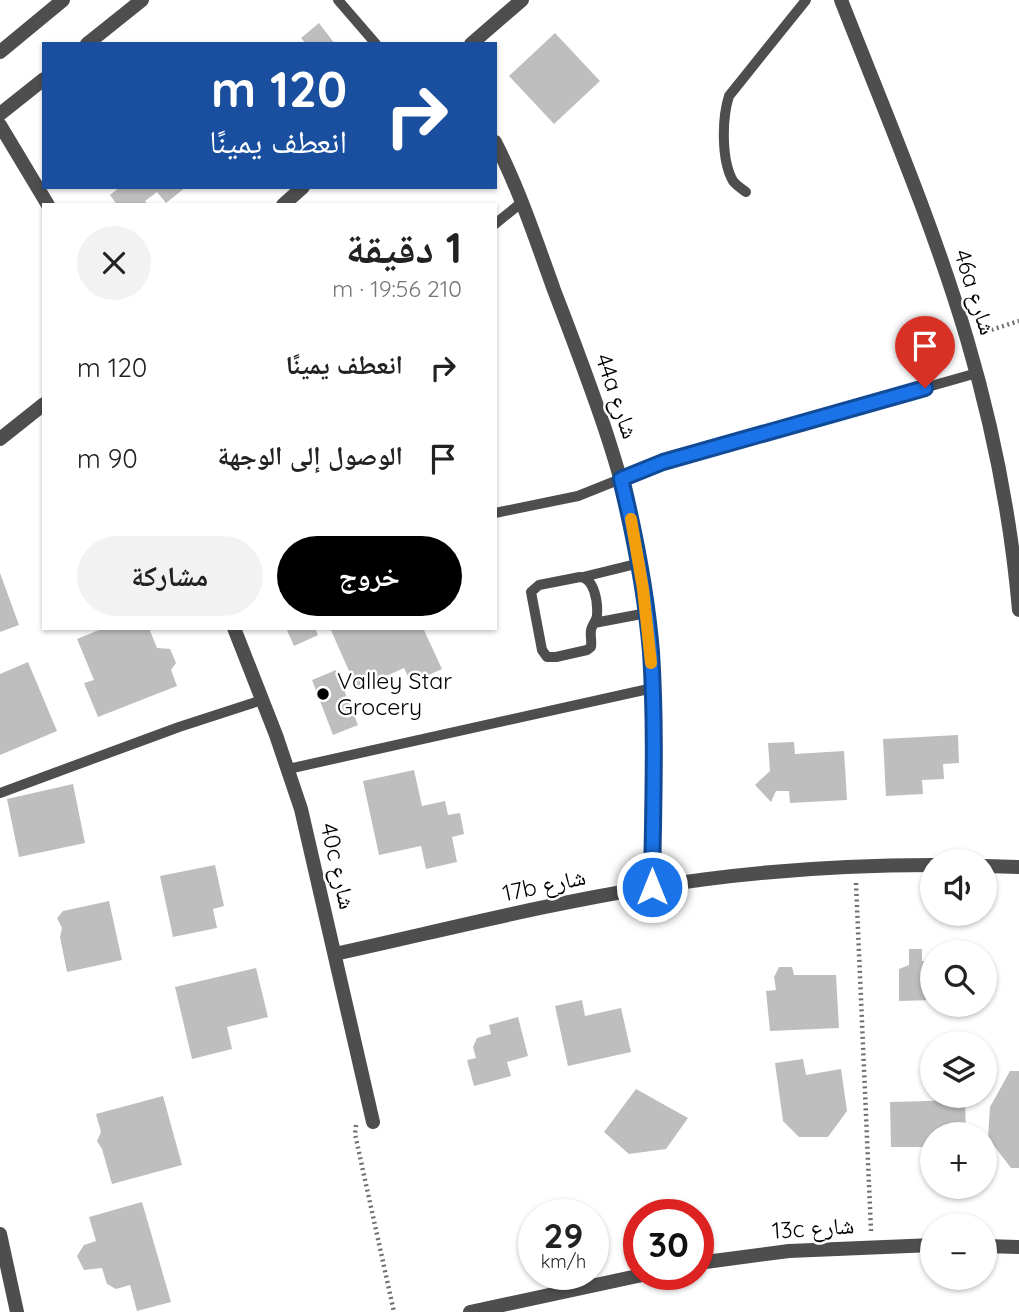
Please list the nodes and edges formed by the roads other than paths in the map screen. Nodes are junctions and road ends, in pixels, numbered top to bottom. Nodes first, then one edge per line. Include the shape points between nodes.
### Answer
1 (63, 0) edge
2 (142, 0) edge
3 (338, 0) edge
4 (522, 0) edge
5 (806, 0) edge
6 (841, 0) edge
7 (90, 42) edge
8 (374, 42) edge
9 (473, 42) edge
10 (2, 47) edge
11 (42, 81) edge
12 (0, 114) edge
13 (0, 125) edge
14 (497, 147) edge
15 (301, 189) edge
16 (746, 192) dead end
17 (47, 203) edge
18 (285, 203) edge
19 (521, 203) junction
20 (497, 222) edge
21 (977, 373) junction
22 (42, 406) edge
23 (0, 439) edge
24 (621, 479) junction
25 (497, 513) edge
26 (640, 563) junction
27 (583, 577) junction
28 (1019, 610) edge
29 (647, 613) junction
30 (594, 623) junction
31 (235, 630) edge
32 (653, 688) junction
33 (262, 700) junction
34 (288, 769) junction
35 (0, 793) edge
36 (920, 865) edge
37 (997, 866) edge
38 (1019, 867) edge
39 (652, 887) junction
40 (335, 954) junction
41 (372, 1120) road end
42 (0, 1234) edge
43 (920, 1245) edge
44 (997, 1246) edge
45 (1019, 1247) edge
46 (714, 1261) edge
47 (623, 1279) edge
48 (17, 1312) edge
49 (470, 1312) edge

1 - 10 street
2 - 7 street
3 - 8 lane
4 - 9 street
5 - 16 lane via 729,96 724,112 726,159 734,182
6 - 21 street, 46a شارع via 927,222
11 - 12 street
13 - 17 street
14 - 19 street, 44a شارع
15 - 18 street
19 - 20 lane
19 - 24 street, 44a شارع
21 - 24 lane via 663,462
21 - 28 street, 46a شارع via 1008,517
22 - 23 street
24 - 25 lane via 578,496
24 - 26 street, 44a شارع
26 - 27 lane
26 - 29 street, 44a شارع
27 - 30 lane via 592,582
27 - 30 lane via 533,589 544,653 552,658 587,650
29 - 30 lane
29 - 32 street, 44a شارع
31 - 33 street, 40c شارع
32 - 34 lane
32 - 39 street, 44a شارع
33 - 34 street, 40c شارع
33 - 35 lane
34 - 40 street, 40c شارع
36 - 39 street, 17b شارع via 855,866
37 - 38 street
39 - 40 street, 17b شارع
40 - 41 street, 40c شارع
42 - 48 street
43 - 46 street, 13c شارع via 789,1251
44 - 45 street
47 - 49 street

